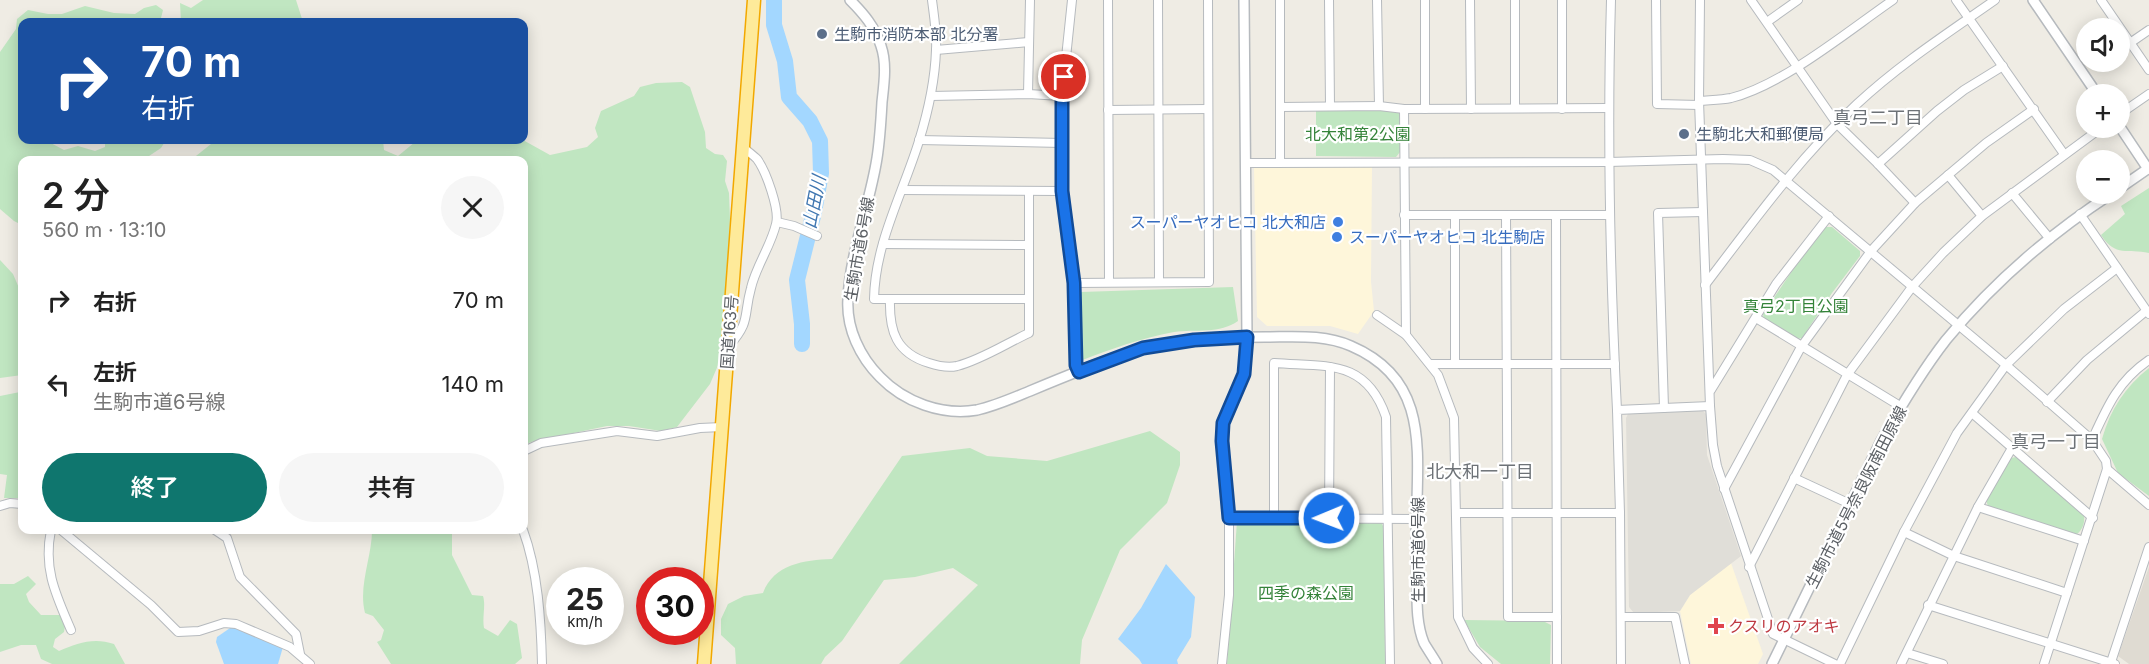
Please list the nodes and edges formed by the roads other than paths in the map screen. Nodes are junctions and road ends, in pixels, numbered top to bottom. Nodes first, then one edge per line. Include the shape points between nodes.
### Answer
1 (754, 0) edge
2 (850, 0) edge
3 (932, 0) edge
4 (1030, 0) edge
5 (1072, 0) edge
6 (1108, 0) edge
7 (1158, 0) edge
8 (1208, 0) edge
9 (1244, 0) edge
10 (1280, 0) edge
11 (1329, 0) edge
12 (1377, 0) edge
13 (1425, 0) edge
14 (1470, 0) edge
15 (1515, 0) edge
16 (1562, 0) edge
17 (1611, 0) edge
18 (1656, 0) edge
19 (1700, 0) edge
20 (1751, 0) edge
21 (1798, 0) edge
22 (1893, 0) edge
23 (1956, 0) edge
24 (1995, 0) edge
25 (2033, 0) edge
26 (2101, 0) edge
27 (1969, 18) junction
28 (2113, 18) edge
29 (1767, 22) junction
30 (2149, 30) edge
31 (1029, 42) junction
32 (2130, 43) joint
33 (936, 50) junction
34 (2003, 66) junction
35 (1796, 67) junction
36 (2149, 70) edge
37 (2090, 84) edge
38 (1028, 94) junction
39 (2149, 94) edge
40 (931, 96) junction
41 (1062, 96) junction
42 (1699, 103) junction
43 (1280, 106) junction
44 (1330, 106) junction
45 (1379, 106) junction
46 (2130, 107) edge
47 (1515, 108) junction
48 (1608, 108) junction
49 (1158, 109) junction
50 (1208, 109) junction
51 (1404, 109) junction
52 (1425, 109) junction
53 (1471, 109) junction
54 (1562, 109) junction
55 (2034, 109) junction
56 (1108, 110) junction
57 (1837, 124) junction
58 (2087, 138) edge
59 (2128, 138) edge
60 (919, 140) junction
61 (1062, 143) junction
62 (743, 147) junction
63 (2064, 154) junction
64 (1702, 160) junction
65 (1608, 162) junction
66 (1246, 163) junction
67 (1280, 163) junction
68 (1404, 163) junction
69 (1878, 164) junction
70 (2149, 168) edge
71 (1948, 175) junction
72 (1785, 179) junction
73 (2130, 181) edge
74 (902, 190) junction
75 (1029, 191) junction
76 (1062, 191) junction
77 (2012, 193) junction
78 (1914, 203) junction
79 (2096, 204) edge
80 (1703, 212) junction
81 (2080, 214) junction
82 (1404, 215) junction
83 (1506, 215) junction
84 (1609, 215) junction
85 (1455, 216) junction
86 (1556, 216) junction
87 (1829, 216) junction
88 (1982, 216) junction
89 (777, 222) junction
90 (817, 236) dead end
91 (2050, 239) junction
92 (882, 244) junction
93 (1029, 245) junction
94 (1871, 251) junction
95 (2117, 268) junction
96 (1109, 282) junction
97 (1159, 282) junction
98 (1074, 283) junction
99 (1705, 285) junction
100 (1912, 287) junction
101 (890, 299) junction
102 (1029, 299) junction
103 (2148, 312) edge
104 (1377, 315) dead end
105 (1756, 318) junction
106 (1959, 326) junction
107 (1406, 335) junction
108 (1247, 337) junction
109 (728, 347) junction
110 (1801, 347) junction
111 (2149, 360) edge
112 (1431, 364) junction
113 (1455, 364) junction
114 (1506, 364) junction
115 (1557, 364) junction
116 (1615, 364) junction
117 (2006, 365) junction
118 (1330, 367) junction
119 (1079, 372) junction
120 (1847, 375) junction
121 (1710, 391) junction
122 (2047, 402) junction
123 (1710, 406) junction
124 (1900, 406) junction
125 (1664, 408) junction
126 (1617, 410) junction
127 (1972, 413) junction
128 (722, 427) junction
129 (2092, 440) junction
130 (2012, 448) junction
131 (528, 449) edge
132 (2107, 469) junction
133 (1794, 478) junction
134 (1724, 489) junction
135 (18, 504) edge
136 (1850, 504) junction
137 (2149, 505) edge
138 (0, 506) edge
139 (1978, 507) junction
140 (1456, 513) junction
141 (1507, 513) junction
142 (1558, 513) junction
143 (1620, 513) junction
144 (1229, 518) junction
145 (1329, 518) junction
146 (2093, 518) junction
147 (1274, 519) junction
148 (1389, 519) junction
149 (1416, 519) junction
150 (1904, 532) junction
151 (50, 534) edge
152 (66, 534) edge
153 (221, 534) edge
154 (524, 534) edge
155 (2084, 541) junction
156 (2149, 547) edge
157 (1954, 556) junction
158 (1749, 567) junction
159 (2067, 593) junction
160 (1928, 605) junction
161 (1557, 617) junction
162 (1622, 617) junction
163 (71, 630) dead end
164 (1785, 640) junction
165 (2051, 642) junction
166 (1907, 653) junction
167 (300, 654) junction
168 (2113, 663) edge
169 (310, 664) edge
170 (542, 664) edge
171 (704, 664) edge
172 (1222, 664) edge
173 (1390, 664) edge
174 (1437, 664) edge
175 (1488, 664) edge
176 (1557, 664) edge
177 (1621, 664) edge
178 (1685, 664) edge
179 (1772, 664) edge
180 (1835, 664) edge
181 (1840, 664) edge
182 (1901, 664) edge
183 (1943, 664) edge
184 (2044, 664) edge

1 - 62 highway, 国道163号
2 - 119 street, 生駒市道6号線 via 867,16 883,49 884,66 877,158 848,300 858,348 882,380 912,402 952,411 976,410
3 - 33 street
4 - 31 street
5 - 41 street
6 - 56 street
7 - 49 street
8 - 50 street
9 - 66 street
10 - 43 street
11 - 44 street
12 - 45 street
13 - 52 street
14 - 53 street
15 - 47 street
16 - 54 street
17 - 48 street
18 - 42 street via 1657,104
19 - 42 street
20 - 29 street
21 - 29 street
22 - 35 street
23 - 27 street
24 - 27 street
25 - 37 street
26 - 28 street
27 - 34 street
27 - 57 street via 1911,59
29 - 35 street
30 - 32 street
31 - 33 street
31 - 38 street
32 - 36 street
33 - 40 street
34 - 55 street
34 - 69 street via 1937,111
35 - 42 street via 1743,94
35 - 57 street
38 - 40 street
38 - 41 street
39 - 46 street
40 - 60 street
41 - 61 street
42 - 64 street
43 - 44 street
43 - 67 street
44 - 45 street
45 - 51 street
47 - 53 street
47 - 54 street
48 - 54 street
48 - 65 street
49 - 50 street
49 - 56 street
49 - 97 street
50 - 97 street via 1209,282
51 - 52 street
51 - 68 street
52 - 53 street
55 - 63 street
55 - 71 street
56 - 96 street
57 - 69 street
57 - 72 street
58 - 63 street
59 - 70 street
60 - 61 street
60 - 74 street
61 - 76 street
62 - 89 street via 758,160 768,181
62 - 109 highway, 国道163号
63 - 77 street
64 - 65 street
64 - 72 street via 1750,160
64 - 80 street
65 - 68 street
65 - 84 street
66 - 67 street
66 - 108 street
67 - 68 street
68 - 82 street
69 - 78 street
70 - 73 street
71 - 78 street
71 - 88 street
72 - 87 street
72 - 99 street
74 - 75 street
74 - 92 street
75 - 76 street
75 - 93 street
76 - 98 street
77 - 88 street
77 - 91 street
78 - 94 street
79 - 81 street, 生駒市道5号奈良阪南田原線
80 - 99 street
80 - 125 street via 1658,213
81 - 91 street, 生駒市道5号奈良阪南田原線
81 - 95 street
82 - 85 street
82 - 107 street
83 - 85 street
83 - 86 street
83 - 114 street
84 - 86 street
84 - 116 street
85 - 113 street
86 - 115 street
87 - 94 street
87 - 105 street via 1776,284
88 - 100 street
89 - 90 street
89 - 109 street via 750,288 742,331
91 - 106 street, 生駒市道5号奈良阪南田原線
92 - 93 street
92 - 101 street via 874,276 874,299
93 - 102 street
94 - 100 street
94 - 110 street
95 - 103 street
95 - 117 street via 2064,309
96 - 97 street
96 - 98 street
98 - 119 street
99 - 121 street
100 - 106 street
100 - 120 street
101 - 102 street
101 - 102 street via 894,337 907,353 954,367 1029,333
103 - 122 street via 2086,360
104 - 107 street
105 - 110 street
105 - 121 street
106 - 117 street
106 - 124 street, 生駒市道5号奈良阪南田原線
107 - 112 street
108 - 119 street, 生駒市道6号線 via 1151,347
108 - 144 street via 1244,374 1223,423
108 - 149 street, 生駒市道6号線 via 1332,339 1373,357 1392,375 1408,400 1417,434
109 - 128 highway, 国道163号
110 - 120 street
110 - 134 street
111 - 129 street via 2125,380 2103,413
112 - 113 street
112 - 140 street via 1454,418
113 - 114 street
114 - 115 street
114 - 141 street
115 - 116 street
115 - 142 street
116 - 126 street
117 - 122 street
117 - 127 street
118 - 145 street
118 - 147 street via 1274,363
118 - 148 street via 1346,369 1363,380 1383,408 1388,426
120 - 124 street
120 - 133 street
121 - 123 street
122 - 129 street
123 - 125 street
123 - 134 street via 1713,445
124 - 136 street, 生駒市道5号奈良阪南田原線
125 - 126 street
126 - 143 street
127 - 130 street
127 - 150 street via 1957,433
128 - 131 street via 657,436 610,432 541,443
128 - 171 highway, 国道163号
129 - 132 street
130 - 139 street
130 - 146 street
132 - 137 street
132 - 146 street
133 - 136 street
133 - 158 street
134 - 158 street
135 - 138 street
136 - 164 street, 生駒市道5号奈良阪南田原線
139 - 155 street
139 - 157 street
140 - 141 street
140 - 175 street via 1458,617 1473,648
141 - 142 street
141 - 161 street via 1508,617
142 - 143 street
142 - 161 street
143 - 162 street
144 - 147 street
144 - 172 street via 1229,595
145 - 147 street
145 - 148 street
146 - 155 street
148 - 149 street
148 - 173 street
149 - 174 street, 生駒市道6号線 via 1420,626
150 - 157 street
150 - 181 street
151 - 163 street via 48,567
152 - 167 street via 145,599 178,632 199,631 224,622 236,624
153 - 167 street via 227,538 240,577 296,634
154 - 170 street via 534,570
155 - 159 street
156 - 168 street
157 - 159 street
157 - 160 street
158 - 164 street via 1773,634
159 - 165 street
160 - 165 street
160 - 166 street
161 - 176 street
162 - 177 street
162 - 178 street via 1675,617
164 - 179 street, 生駒市道5号奈良阪南田原線
164 - 180 street
165 - 168 street
165 - 184 street
166 - 182 street
166 - 183 street
167 - 169 street

